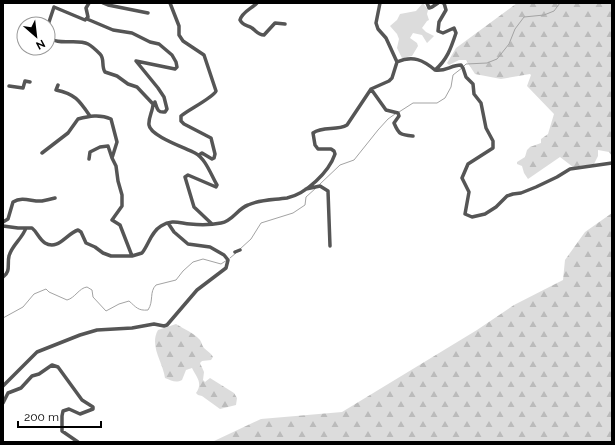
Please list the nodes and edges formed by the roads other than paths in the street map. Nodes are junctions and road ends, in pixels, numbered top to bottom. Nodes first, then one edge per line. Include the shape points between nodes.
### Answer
1 (88, 3) edge
2 (103, 3) edge
3 (170, 3) edge
4 (257, 3) edge
5 (380, 3) edge
6 (427, 3) edge
7 (438, 3) edge
8 (443, 3) edge
9 (110, 4) edge
10 (52, 5) edge
11 (148, 13) dead end
12 (50, 16) edge
13 (87, 19) junction
14 (285, 24) dead end
15 (56, 40) edge
16 (397, 62) junction
17 (435, 70) junction
18 (30, 82) dead end
19 (58, 85) dead end
20 (9, 86) dead end
21 (371, 89) junction
22 (149, 99) junction
23 (90, 116) junction
24 (413, 136) dead end
25 (42, 153) dead end
26 (199, 155) junction
27 (112, 158) junction
28 (89, 159) dead end
29 (612, 163) edge
30 (304, 189) junction
31 (55, 198) dead end
32 (3, 222) edge
33 (168, 223) junction
34 (212, 224) junction
35 (3, 226) edge
36 (26, 228) junction
37 (330, 246) dead end
38 (240, 250) dead end
39 (235, 252) dead end
40 (132, 256) junction
41 (3, 277) edge
42 (3, 386) edge
43 (3, 403) edge
44 (78, 442) edge

1 - 13 street
2 - 9 street
3 - 26 street via 179,35 183,41 204,55 216,91 215,95 181,116 184,124 212,140 214,158 202,153
4 - 14 street via 241,16 240,20 245,26 264,35 275,23
5 - 16 street via 376,23
6 - 7 street via 429,8
8 - 17 street via 446,10 439,22 438,31 443,33 454,28 456,32 450,51
9 - 11 street
10 - 12 street
10 - 13 street
13 - 22 street via 159,44 172,55 176,62 175,69 136,61 164,97 167,109 165,112 159,111 153,100
15 - 22 street via 88,44 102,57 105,72 137,87
16 - 17 street via 418,59
16 - 21 street via 392,78
17 - 29 street via 440,71 456,65 463,67 466,77 473,84 475,96 481,103 486,128 493,141 490,150 468,164 462,179 469,192 465,214 472,218 485,214 507,196 536,187 570,169
18 - 20 street via 25,81 23,88
19 - 23 street via 56,90 71,94
21 - 24 street via 386,110 397,112 399,116 394,123 398,131 402,135
21 - 30 street via 347,126 313,133 318,149 332,149 335,154 318,179
22 - 26 street via 153,105 149,124 151,130
23 - 25 street via 78,119 68,133
23 - 27 street via 105,116 112,120 117,142
26 - 34 street via 218,186 188,175 185,177 194,207
27 - 28 street via 108,146 90,153
27 - 40 street via 116,166 122,206 112,220 120,225
30 - 34 street via 289,197 253,203 244,207 230,220
30 - 37 street via 320,186 326,188 329,193
31 - 32 street via 15,201 8,219
33 - 34 street via 175,221
33 - 40 street via 161,225 153,234 142,253
33 - 42 street via 188,244 210,247 224,255 228,260 226,268 197,290 167,325 96,330 80,335 37,352
35 - 36 street
36 - 40 street via 34,229 46,244 53,245 57,245 78,230 86,243 103,253 111,256
36 - 41 street via 14,244 9,257 9,270
38 - 39 street
43 - 44 street via 8,393 21,388 32,376 52,366 58,367 82,400 93,407 80,414 69,409 63,411 62,431

